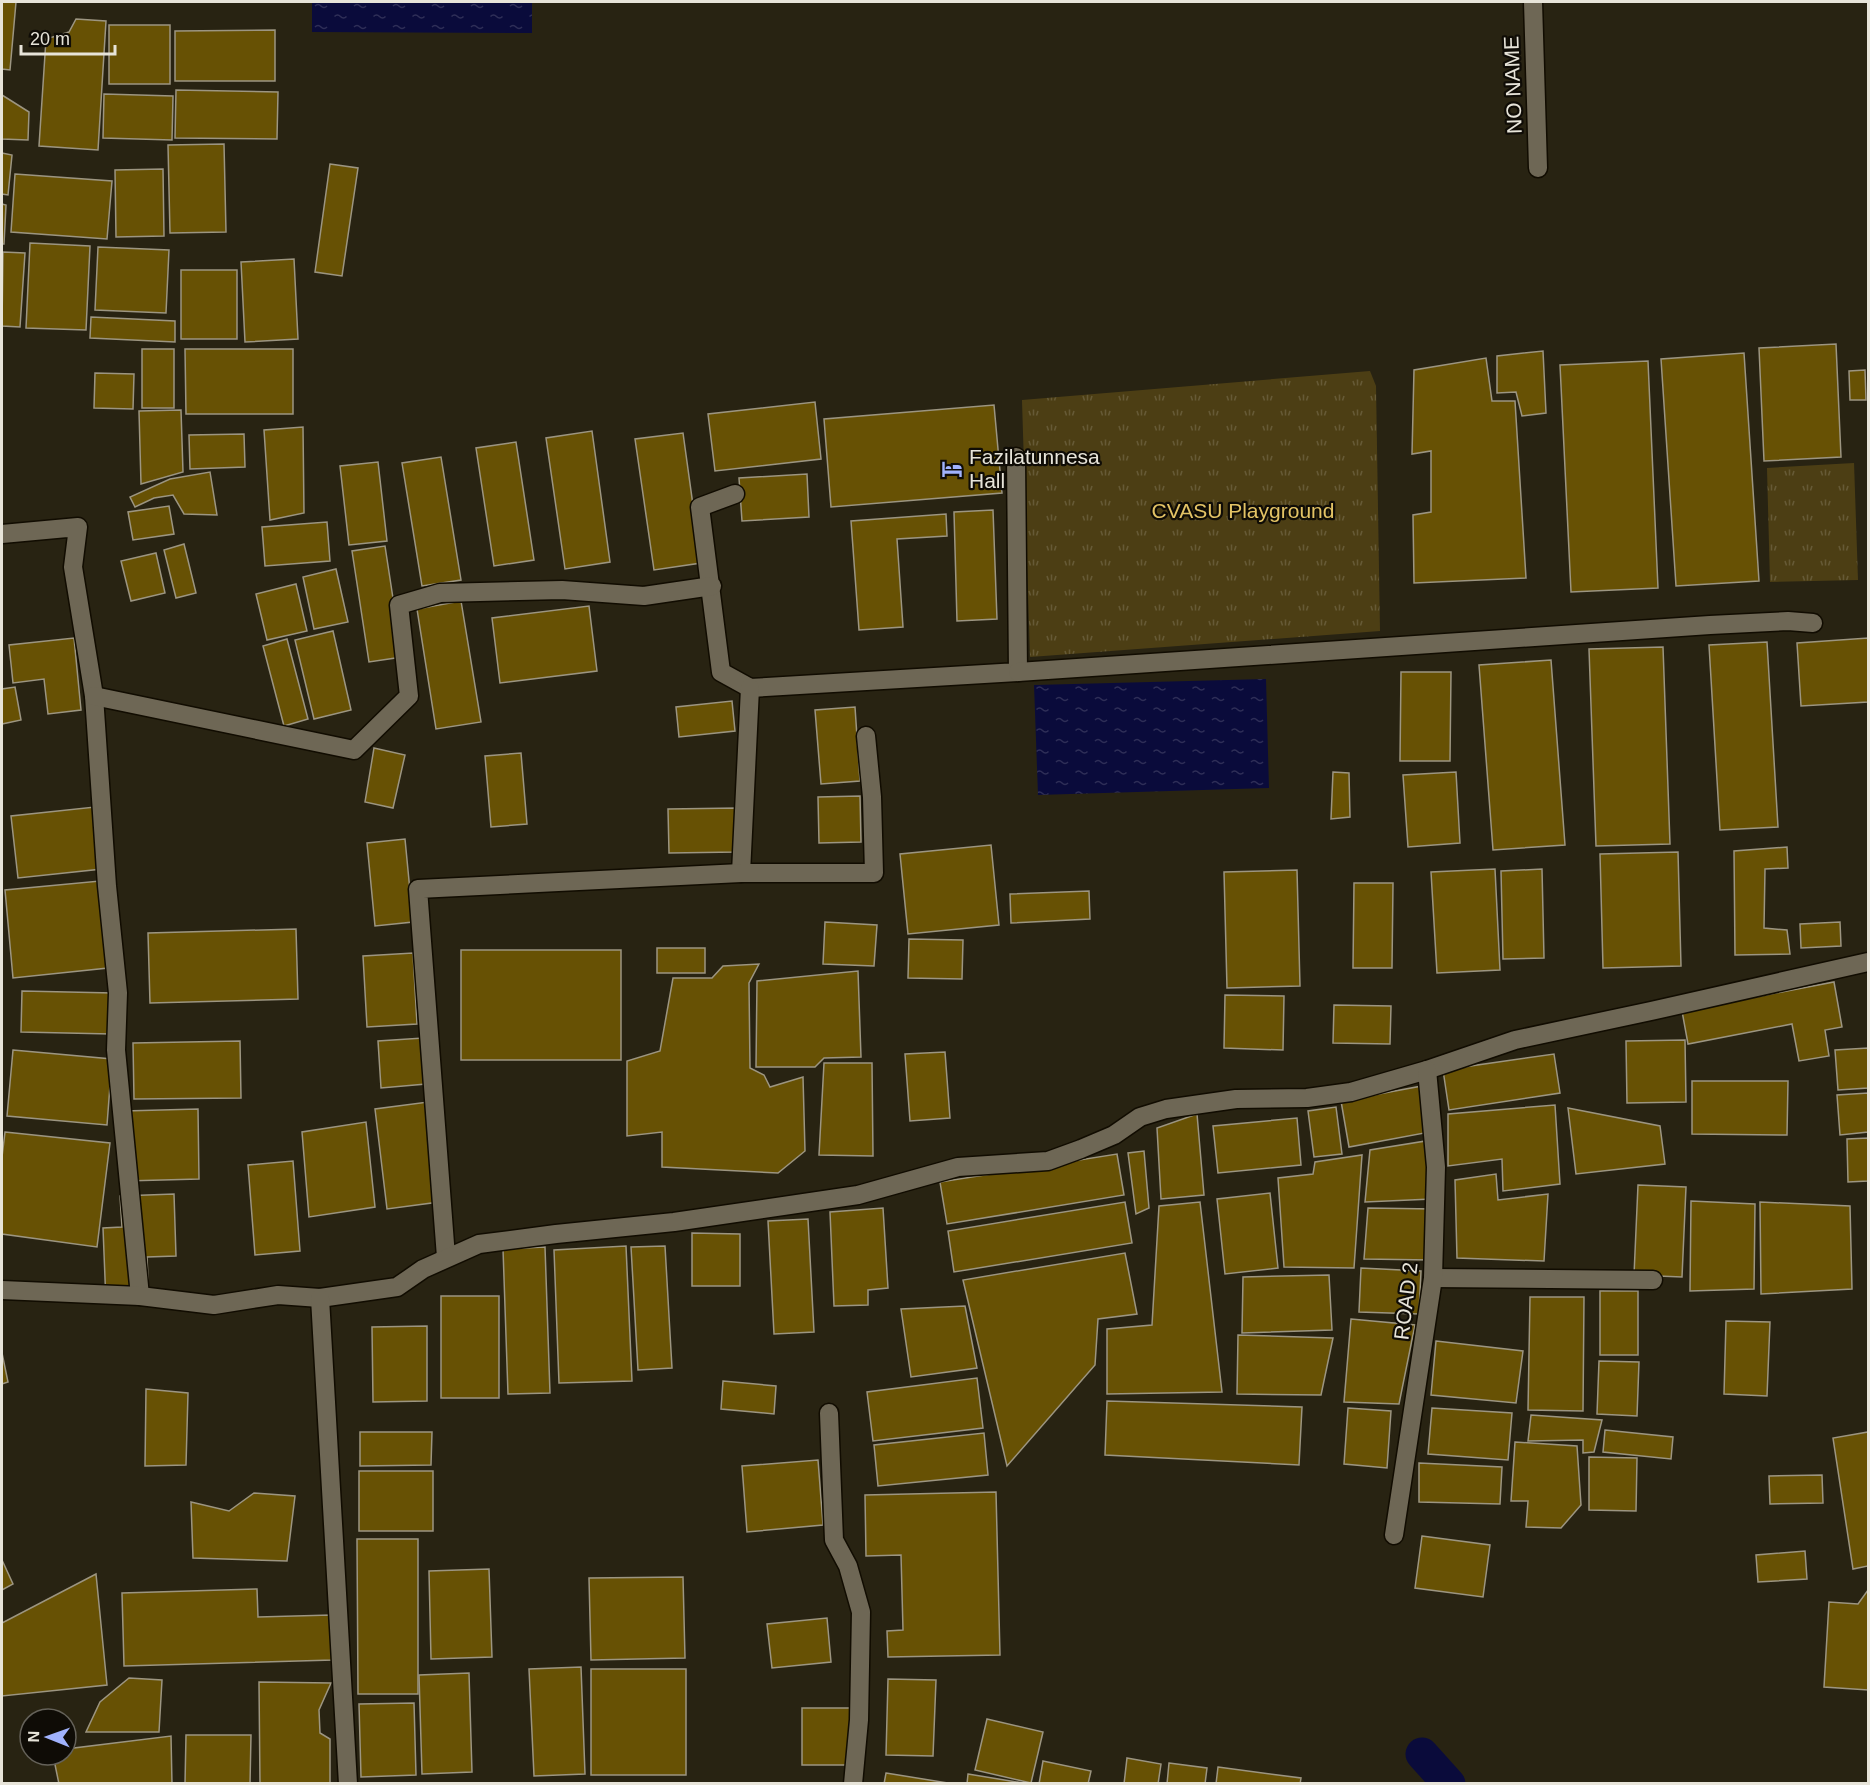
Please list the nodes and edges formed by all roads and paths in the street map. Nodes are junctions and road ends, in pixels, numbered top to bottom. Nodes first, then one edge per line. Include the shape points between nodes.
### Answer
1 (1533, 2) edge
2 (1538, 168) dead end
3 (1016, 457) dead end
4 (735, 494) dead end
5 (2, 534) edge
6 (712, 586) junction
7 (1813, 623) dead end
8 (1018, 672) junction
9 (750, 688) junction
10 (94, 696) junction
11 (866, 736) dead end
12 (741, 873) junction
13 (1869, 962) edge
14 (1426, 1070) junction
15 (446, 1257) junction
16 (1433, 1278) junction
17 (1653, 1280) dead end
18 (2, 1290) edge
19 (140, 1296) junction
20 (320, 1298) junction
21 (829, 1413) dead end
22 (1394, 1535) dead end
23 (348, 1784) edge
24 (853, 1784) edge

1 - 2 street, NO NAME
3 - 8 street
4 - 6 street via 700,507
5 - 10 street via 78,527 73,567
6 - 9 street via 721,672
6 - 10 street via 644,596 562,590 440,593 399,605 409,696 354,750
7 - 8 street via 1710,625
8 - 9 street
9 - 12 street
10 - 19 street via 118,993 116,1050
11 - 12 street via 873,797 874,873
12 - 15 street via 418,889
13 - 14 street via 1515,1040
14 - 15 street via 1351,1092 1306,1098 1236,1099 1166,1109 1140,1117 1114,1136 1048,1161 958,1167 858,1195 696,1219 479,1244
14 - 16 street, ROAD 2 via 1436,1167
15 - 20 street via 397,1287
16 - 17 street
16 - 22 street, ROAD 2
18 - 19 street
19 - 20 street via 214,1305 278,1295
20 - 23 street
21 - 24 street via 834,1540 848,1566 861,1612 859,1720

